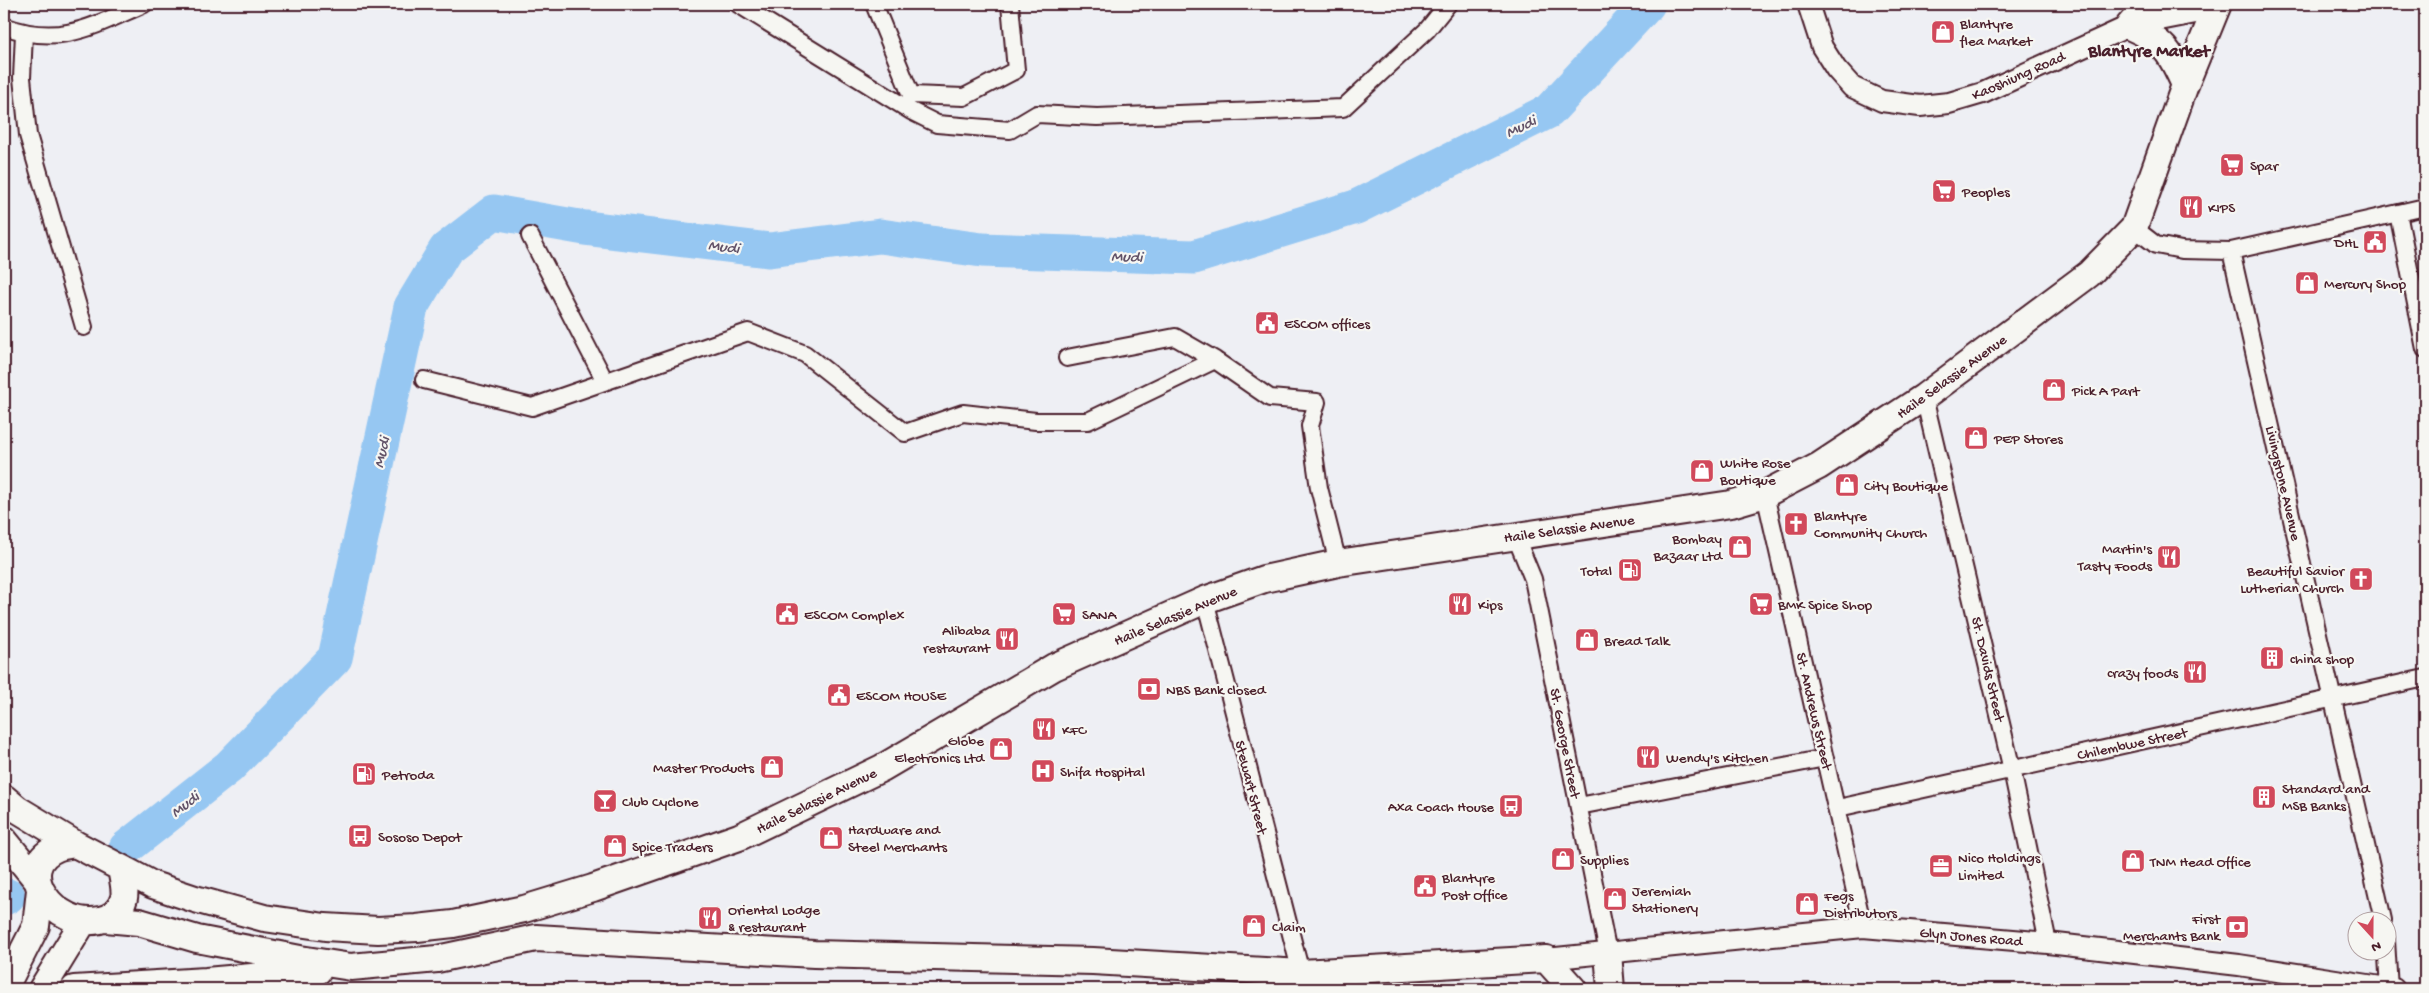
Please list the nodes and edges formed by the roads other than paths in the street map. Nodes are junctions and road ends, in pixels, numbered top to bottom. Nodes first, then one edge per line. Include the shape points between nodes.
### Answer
1 (144, 4) edge
2 (738, 4) edge
3 (874, 4) edge
4 (1010, 4) edge
5 (1448, 4) edge
6 (1808, 4) edge
7 (2148, 4) edge
8 (2217, 6) edge
9 (4, 26) edge
10 (2129, 26) junction
11 (24, 33) junction
12 (2185, 85) junction
13 (2425, 207) edge
14 (2398, 213) junction
15 (2134, 228) junction
16 (530, 236) dead end
17 (2231, 251) junction
18 (84, 327) dead end
19 (2425, 349) edge
20 (1066, 358) dead end
21 (1215, 360) junction
22 (424, 380) dead end
23 (605, 382) junction
24 (1924, 397) junction
25 (1765, 494) junction
26 (1516, 535) junction
27 (1338, 563) junction
28 (1205, 600) junction
29 (2425, 678) edge
30 (2333, 699) junction
31 (1825, 758) junction
32 (2012, 770) junction
33 (4, 798) edge
34 (1579, 806) junction
35 (1838, 808) junction
36 (4, 840) edge
37 (75, 844) junction
38 (120, 868) junction
39 (38, 884) junction
40 (2381, 910) edge
41 (94, 921) junction
42 (1864, 927) junction
43 (2048, 943) junction
44 (1608, 953) junction
45 (1546, 959) junction
46 (2388, 960) edge
47 (351, 967) junction
48 (1302, 981) edge
49 (4, 989) edge
50 (42, 989) edge
51 (74, 989) edge
52 (1573, 989) edge
53 (1611, 989) edge
54 (2391, 989) edge

1 - 11 street via 85,29 50,36
2 - 5 street via 911,111 938,124 1010,130 1038,114 1097,116 1342,108 1427,30
3 - 4 street via 911,95 964,97 1016,70
6 - 10 street, Kaoshiung Road via 1822,47 1836,70 1852,86 1882,101 1920,106 1949,103 1983,93
7 - 10 highway
8 - 10 street, Kaoshiung Road
8 - 12 highway, Haile Selassie Avenue
9 - 11 street
10 - 12 highway via 2163,45
11 - 18 street via 22,78 28,135
12 - 15 highway, Haile Selassie Avenue
13 - 14 street
14 - 17 street
14 - 19 street
15 - 17 street via 2156,245 2182,250
15 - 24 highway, Haile Selassie Avenue via 2089,274
16 - 23 street
17 - 30 street, Livingstone Avenue
20 - 21 street via 1175,337
21 - 23 street via 1088,421 1036,421 963,413 905,433 805,354 748,332
21 - 27 street via 1270,398 1317,402 1310,426 1311,435 1319,488
22 - 23 street via 532,407
24 - 25 highway, Haile Selassie Avenue via 1819,466
24 - 32 street, St. Davids Street
25 - 26 highway, Haile Selassie Avenue via 1732,504
25 - 31 street, St. Andrews Street
26 - 27 highway, Haile Selassie Avenue
26 - 34 street, St. George Street via 1532,579
27 - 28 highway, Haile Selassie Avenue via 1264,579
28 - 38 highway, Haile Selassie Avenue via 1054,667 882,768 739,837 524,909 454,924 417,928 325,927 264,918 195,899 153,885
28 - 48 street, Stewart Street
29 - 30 street, Chilembwe Street
30 - 32 street, Chilembwe Street
30 - 40 street, Livingstone Avenue
31 - 34 street
31 - 35 street, St. Andrews Street
32 - 35 street, Chilembwe Street
32 - 43 street, St. Davids Street
33 - 37 highway via 17,810
34 - 44 street, St. George Street
35 - 42 street, St. Andrews Street
36 - 39 highway
37 - 38 highway
37 - 39 highway via 57,848 47,855 41,863
38 - 41 highway via 124,897 114,914
39 - 41 highway via 54,907 66,916
39 - 49 highway via 36,926
41 - 47 highway via 139,922 197,939
41 - 50 highway
42 - 43 street, Glyn Jones Road
42 - 44 street, Glyn Jones Road
43 - 54 street, Glyn Jones Road via 2239,965
44 - 45 street, Glyn Jones Road
44 - 53 highway
45 - 48 highway
45 - 52 highway
46 - 54 street
47 - 48 highway via 437,959 536,938 814,954 1093,962
47 - 51 highway

